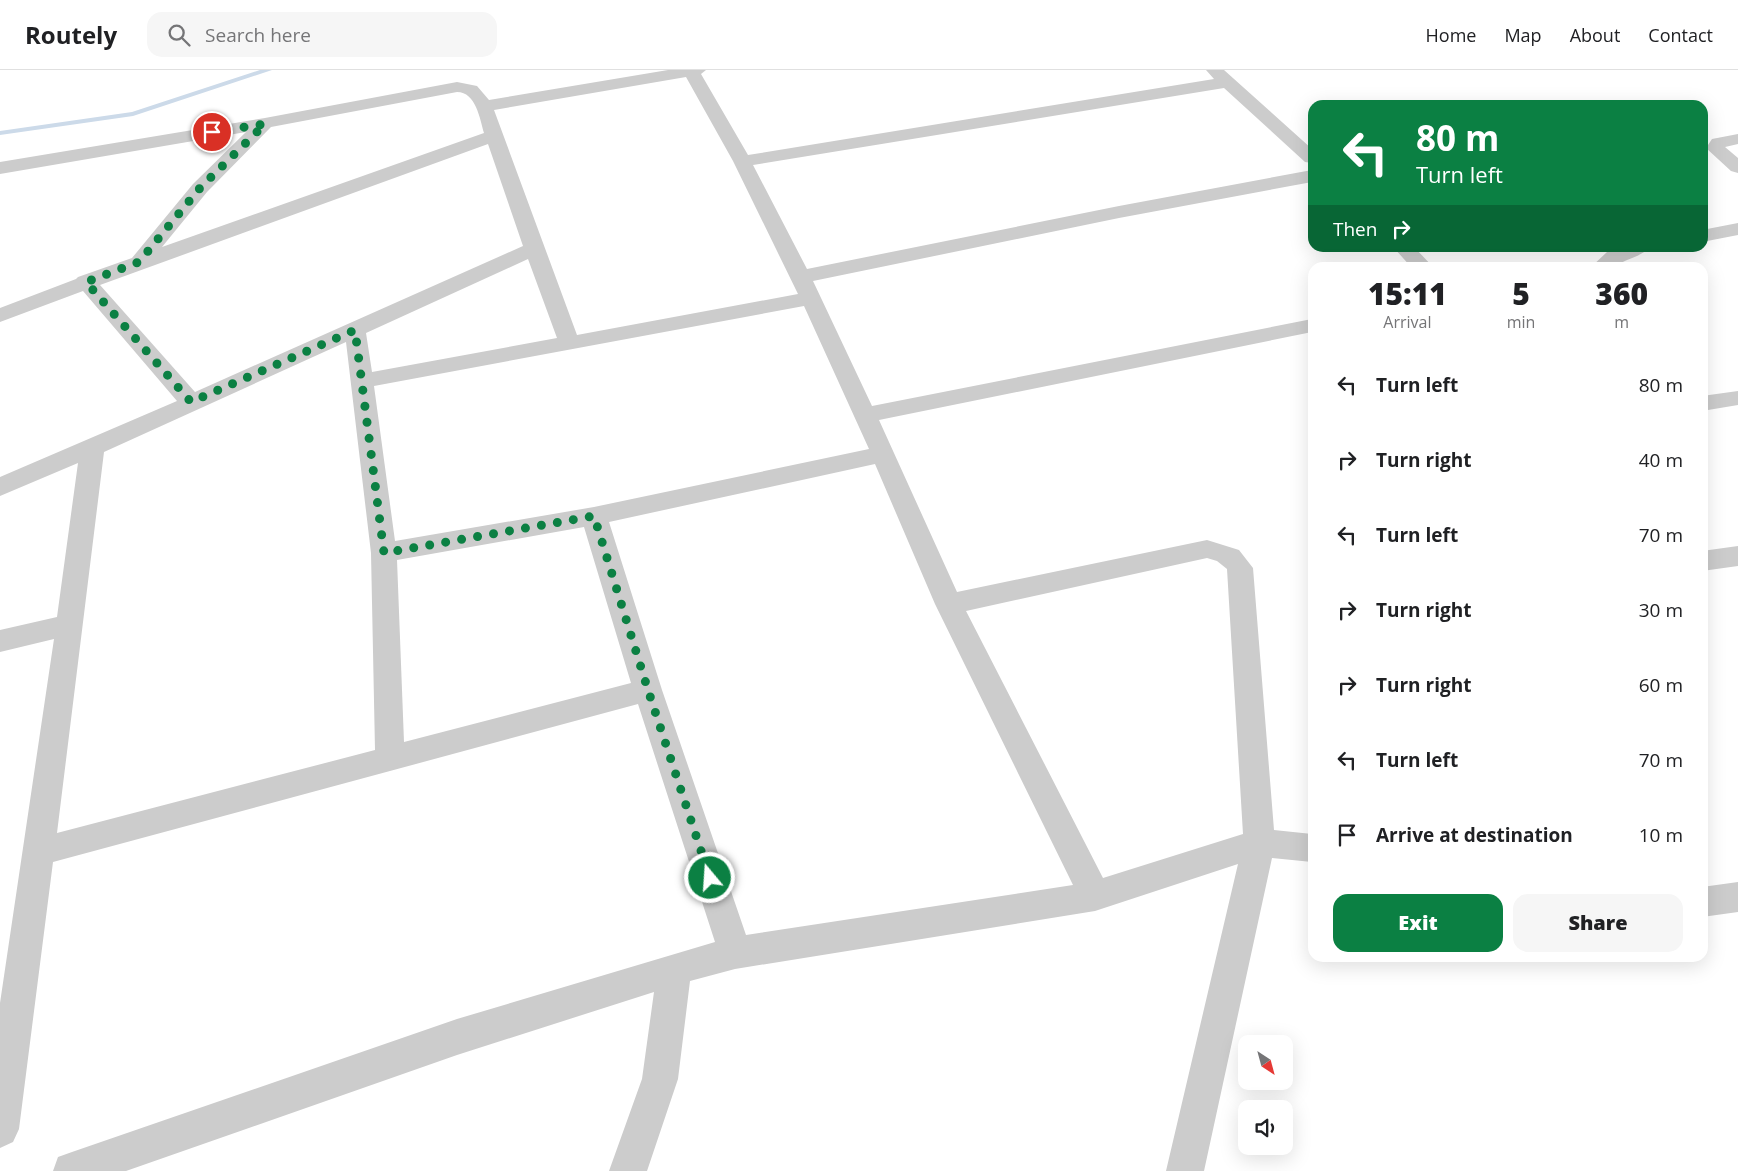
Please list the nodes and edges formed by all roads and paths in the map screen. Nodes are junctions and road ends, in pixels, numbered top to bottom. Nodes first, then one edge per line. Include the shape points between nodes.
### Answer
1 (693, 70) edge
2 (1221, 76) edge
3 (484, 106) junction
4 (265, 124) junction
5 (496, 135) junction
6 (1738, 138) edge
7 (1308, 154) edge
8 (742, 161) junction
9 (1738, 166) edge
10 (0, 168) edge
11 (1308, 177) edge
12 (1738, 229) edge
13 (1708, 235) edge
14 (534, 249) junction
15 (1408, 252) edge
16 (1626, 252) edge
17 (139, 262) junction
18 (1418, 262) edge
19 (1607, 262) edge
20 (86, 282) junction
21 (806, 287) junction
22 (0, 316) edge
23 (1308, 326) edge
24 (355, 330) junction
25 (570, 344) junction
26 (364, 382) junction
27 (1738, 398) edge
28 (191, 402) junction
29 (1708, 403) edge
30 (865, 415) junction
31 (92, 448) junction
32 (883, 454) junction
33 (0, 487) edge
34 (594, 516) junction
35 (384, 553) junction
36 (1738, 556) edge
37 (1708, 560) edge
38 (949, 604) junction
39 (70, 625) junction
40 (0, 641) edge
41 (648, 690) junction
42 (390, 758) junction
43 (1259, 843) junction
44 (1308, 848) edge
45 (39, 852) junction
46 (1095, 896) junction
47 (1738, 897) edge
48 (1708, 901) edge
49 (736, 953) junction
50 (674, 969) junction
51 (0, 1129) edge
52 (72, 1171) edge
53 (628, 1171) edge
54 (1185, 1171) edge

1 - 3 street
1 - 8 street
2 - 7 street
2 - 8 street
3 - 4 street via 472,89 457,87
3 - 5 street
4 - 10 street
4 - 17 street via 200,188
5 - 14 street
5 - 17 street
6 - 9 street via 1715,145
8 - 21 street
11 - 21 street via 1118,212
12 - 13 street
14 - 24 street
14 - 25 street
15 - 18 street
16 - 19 street
17 - 20 street
20 - 22 street
20 - 28 street
21 - 25 street
21 - 30 street
23 - 30 street
24 - 26 street
24 - 28 street
25 - 26 street
26 - 35 street
27 - 29 street
28 - 31 street
30 - 32 street
31 - 33 street
31 - 39 street
32 - 34 street
32 - 38 street
34 - 35 street
34 - 41 street
35 - 42 street
36 - 37 street
38 - 43 street via 1207,550 1229,554 1240,568
38 - 46 street
39 - 40 street
39 - 45 street
41 - 42 street
41 - 49 street
42 - 45 street
43 - 44 street
43 - 46 street
43 - 54 street
45 - 51 street
46 - 49 street
47 - 48 street
49 - 50 street
50 - 52 street via 438,1043
50 - 53 street via 660,1079

